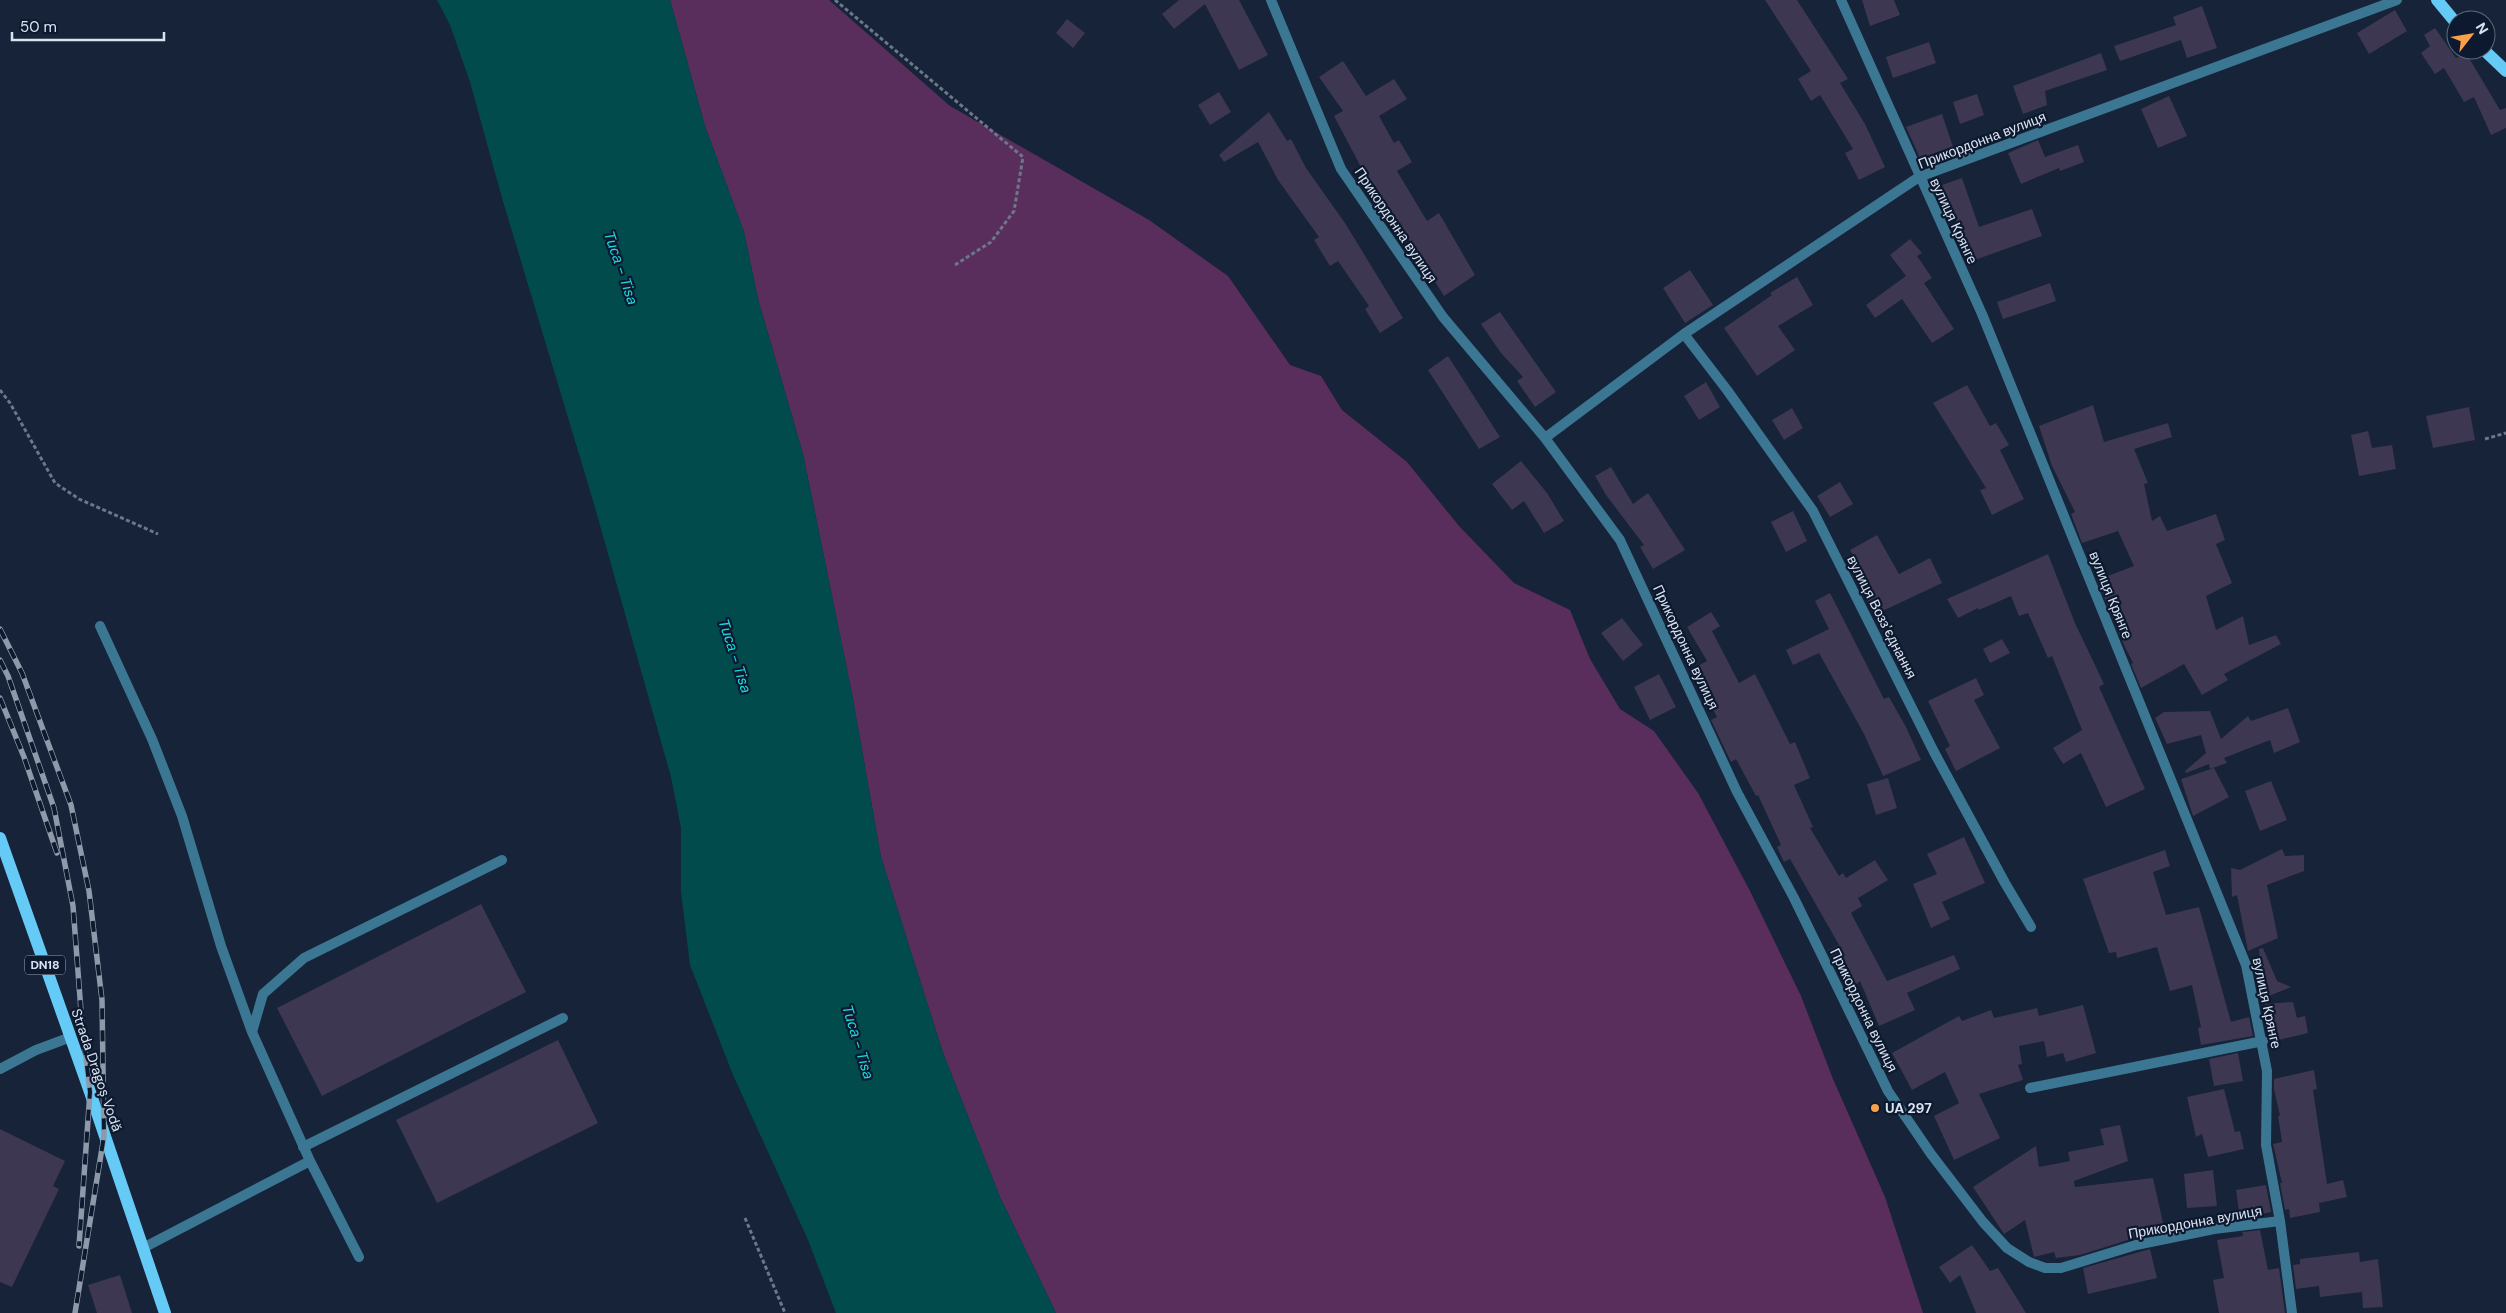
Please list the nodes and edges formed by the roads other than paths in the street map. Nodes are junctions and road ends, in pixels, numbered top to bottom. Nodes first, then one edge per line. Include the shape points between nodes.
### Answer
1 (1271, 0) edge
2 (1841, 0) edge
3 (2397, 0) edge
4 (2437, 0) edge
5 (2446, 11) edge
6 (2494, 60) edge
7 (2506, 71) edge
8 (1919, 177) junction
9 (1684, 334) junction
10 (1545, 438) junction
11 (100, 626) dead end
12 (0, 838) edge
13 (502, 860) dead end
14 (2031, 926) dead end
15 (563, 1018) dead end
16 (252, 1032) junction
17 (71, 1037) junction
18 (2263, 1041) junction
19 (0, 1069) edge
20 (2030, 1088) dead end
21 (304, 1147) junction
22 (310, 1161) junction
23 (2280, 1221) junction
24 (143, 1248) junction
25 (359, 1257) dead end
26 (166, 1313) edge
27 (2292, 1313) edge

1 - 10 street, Прикордонна вулиця via 1341,169 1443,317
2 - 8 street, вулиця Крянге
3 - 8 street, Прикордонна вулиця
4 - 5 main road
6 - 7 main road
8 - 9 street, Прикордонна вулиця
8 - 18 street, вулиця Крянге via 1982,314 2229,919 2246,965
9 - 10 street, Прикордонна вулиця
9 - 14 street, вулиця Воззʼєднання via 1813,511 1939,760
10 - 23 street, Прикордонна вулиця via 1620,540 1737,792 1794,898 1888,1091 1983,1222 2001,1241 2029,1262 2045,1268 2061,1268 2136,1245
11 - 16 street via 152,739 182,816 220,946
12 - 17 main road, Strada Dragoș Vodă / DN18
13 - 16 street via 304,958 263,994
15 - 21 street
16 - 21 street
17 - 19 street via 36,1050
17 - 24 main road, Strada Dragoș Vodă / DN18
18 - 20 street
18 - 23 street, вулиця Крянге via 2267,1072 2266,1145
21 - 22 street
22 - 24 street
22 - 25 street
23 - 27 street, Прикордонна вулиця
24 - 26 main road, Strada Dragoș Vodă / DN18

